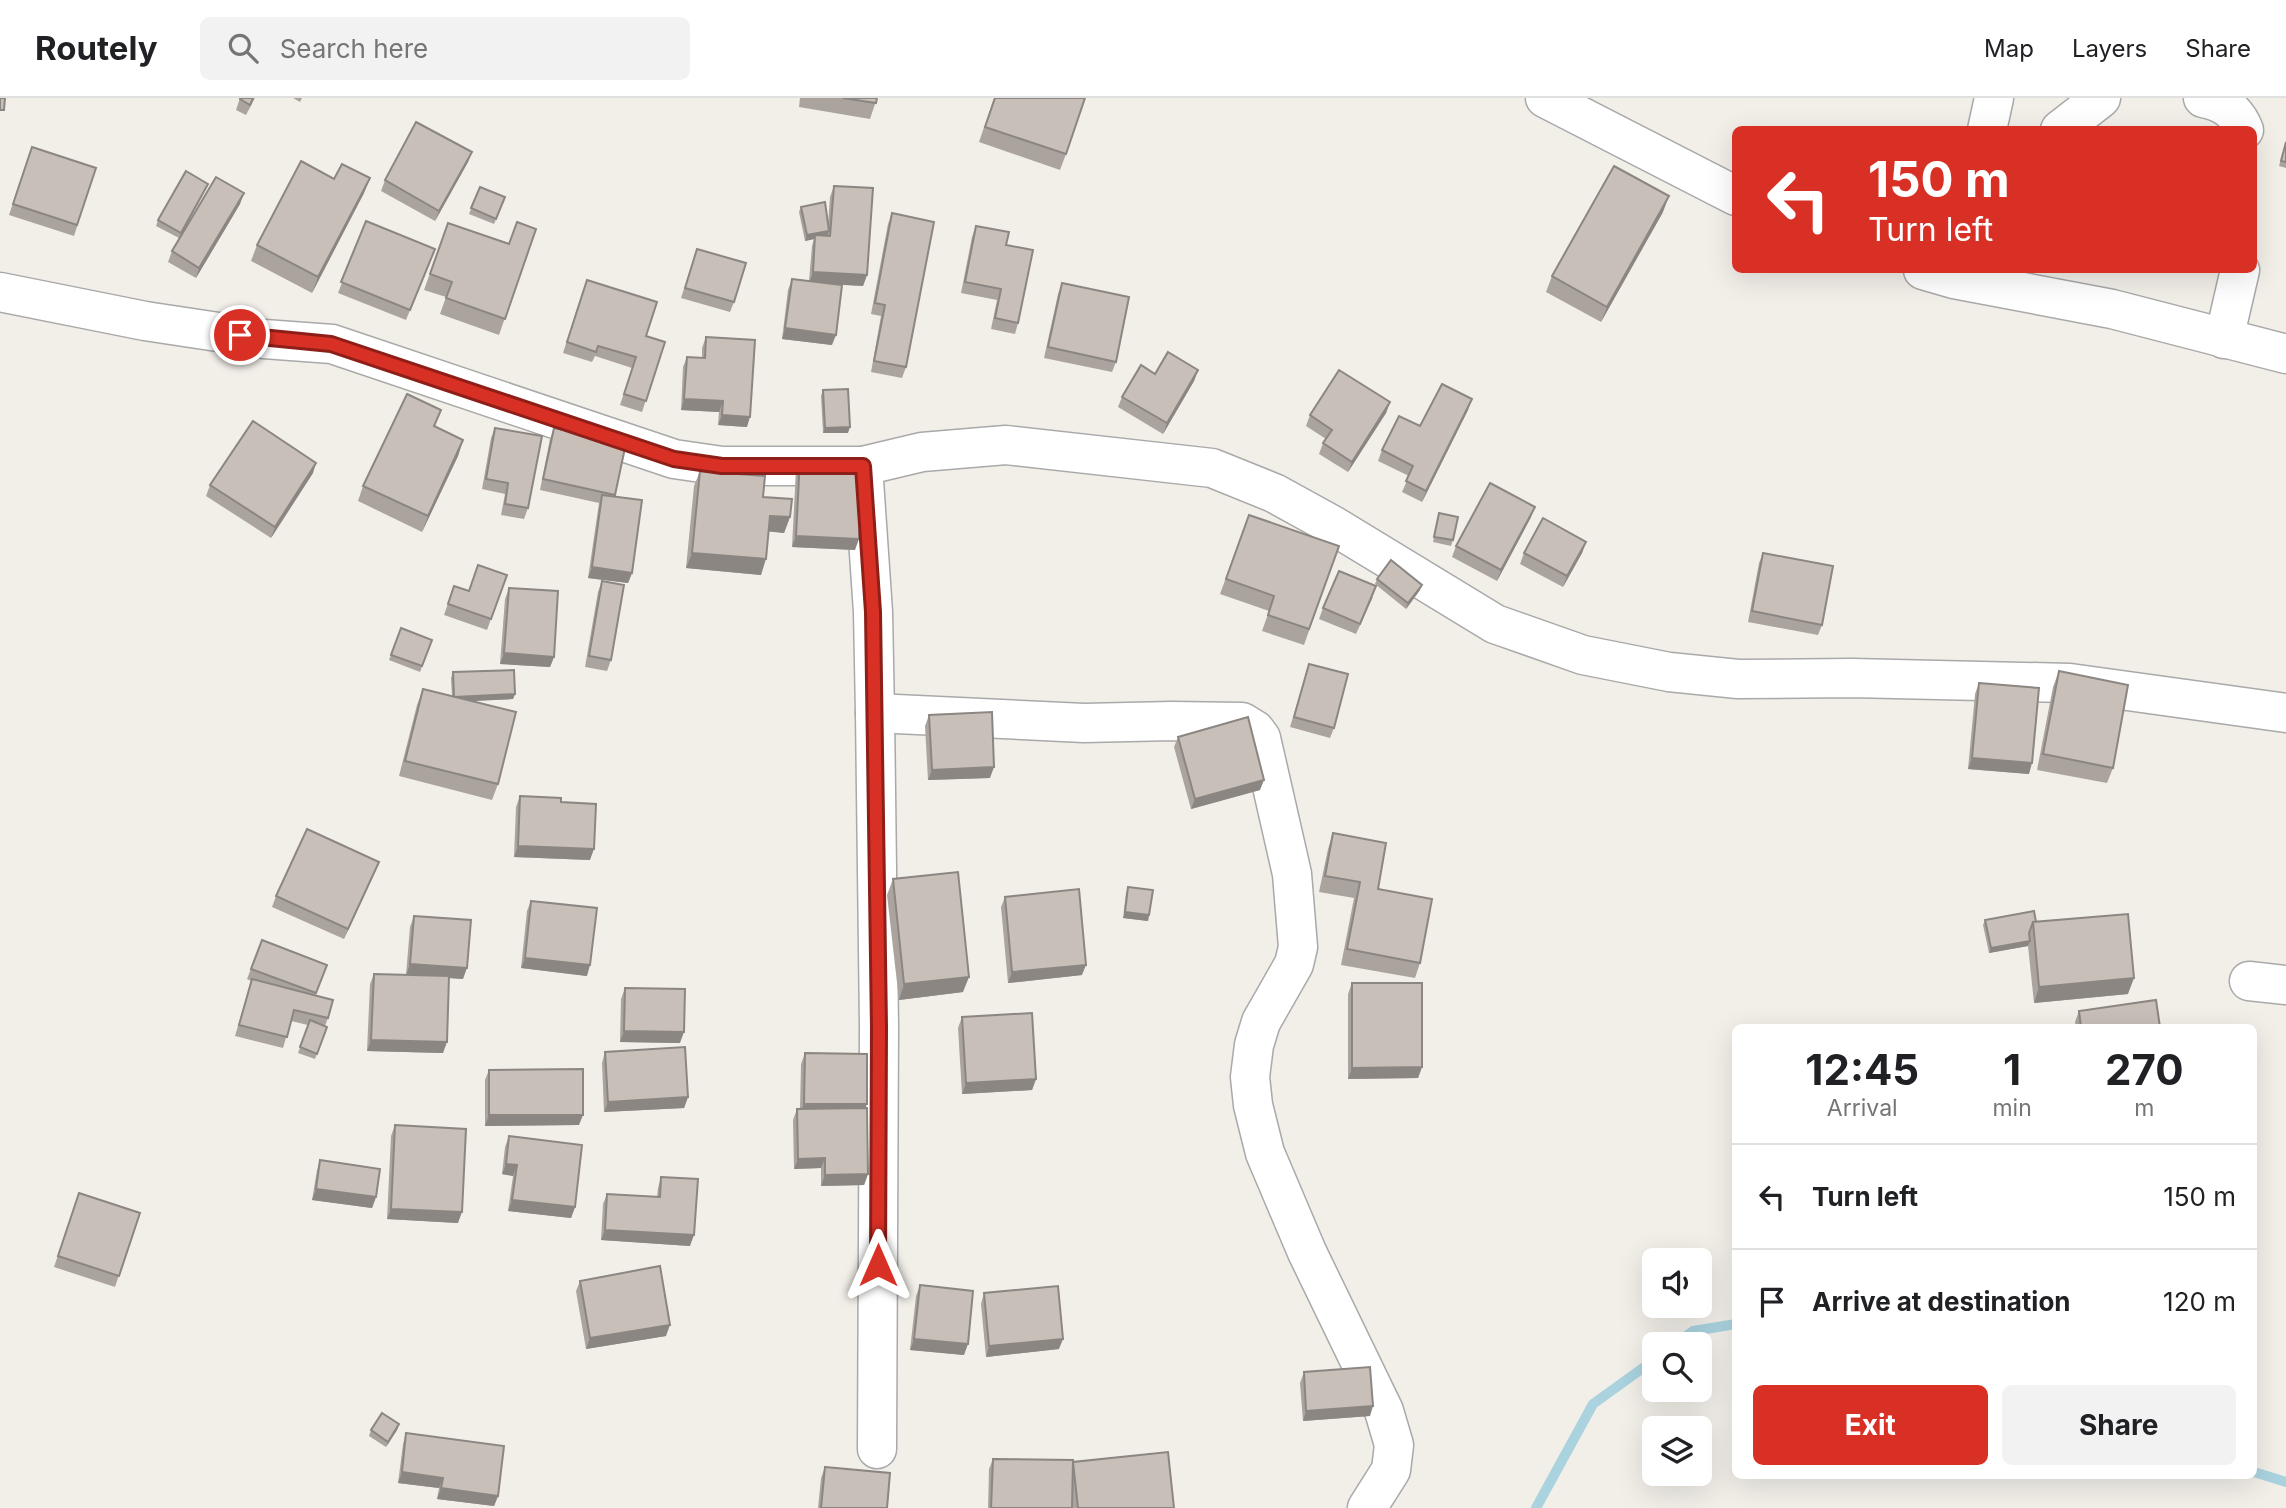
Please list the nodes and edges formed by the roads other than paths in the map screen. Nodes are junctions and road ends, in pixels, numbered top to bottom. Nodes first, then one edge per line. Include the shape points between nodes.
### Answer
1 (1545, 98) edge
2 (1994, 98) edge
3 (2101, 98) edge
4 (2203, 98) edge
5 (1988, 126) edge
6 (2065, 126) edge
7 (2242, 126) edge
8 (1732, 194) edge
9 (1944, 273) edge
10 (2239, 273) edge
11 (0, 292) edge
12 (2224, 339) junction
13 (2286, 354) edge
14 (863, 466) junction
15 (875, 713) junction
16 (2286, 713) edge
17 (2249, 981) dead end
18 (2286, 985) edge
19 (877, 1449) dead end
20 (1367, 1508) edge

1 - 8 street
2 - 5 street
3 - 6 street
4 - 7 street via 2230,109
9 - 12 street via 2112,309
10 - 12 street
11 - 14 street via 158,323 331,344 674,459 722,466
12 - 13 street
14 - 15 street
14 - 16 street via 922,452 1006,446 1212,468 1274,493 1334,526 1495,624 1583,655 1669,672 1738,679 2070,683
15 - 19 street
15 - 20 street via 1084,723 1242,723 1261,738 1292,874 1298,947 1254,1045 1253,1105 1265,1153 1384,1411 1394,1445 1391,1471
17 - 18 street

